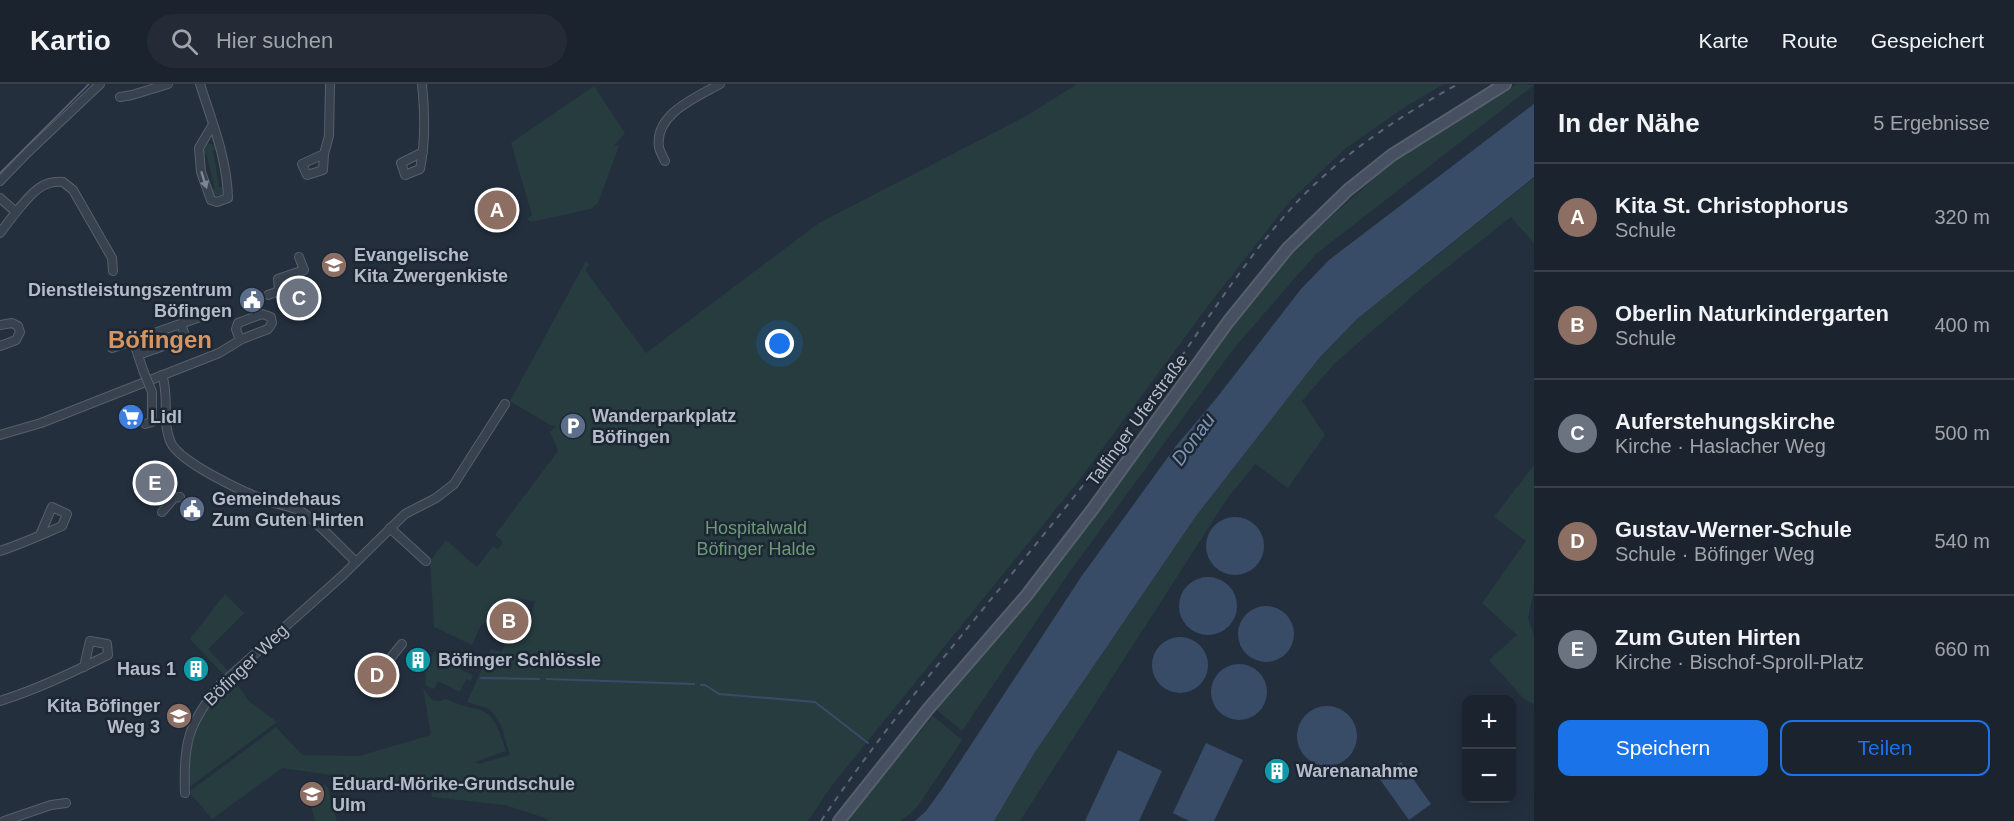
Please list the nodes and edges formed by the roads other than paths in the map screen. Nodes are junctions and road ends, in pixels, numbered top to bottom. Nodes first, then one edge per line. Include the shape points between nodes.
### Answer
1 (100, 84) edge
2 (168, 84) edge
3 (200, 84) edge
4 (330, 84) edge
5 (422, 84) edge
6 (720, 84) edge
7 (1505, 84) edge
8 (120, 97) dead end
9 (212, 126) junction
10 (203, 142) junction
11 (219, 142) junction
12 (423, 152) dead end
13 (324, 154) dead end
14 (665, 161) dead end
15 (0, 181) edge
16 (0, 198) edge
17 (15, 212) junction
18 (0, 233) edge
19 (299, 257) dead end
20 (113, 271) dead end
21 (290, 275) junction
22 (294, 285) dead end
23 (268, 295) dead end
24 (220, 310) dead end
25 (181, 324) junction
26 (0, 325) edge
27 (132, 340) junction
28 (240, 340) junction
29 (0, 346) edge
30 (112, 348) dead end
31 (138, 355) junction
32 (162, 375) junction
33 (505, 404) dead end
34 (145, 424) dead end
35 (0, 435) edge
36 (180, 496) dead end
37 (162, 512) dead end
38 (390, 528) junction
39 (40, 535) dead end
40 (0, 551) edge
41 (426, 561) dead end
42 (356, 562) junction
43 (402, 644) dead end
44 (84, 667) dead end
45 (377, 692) dead end
46 (0, 701) edge
47 (185, 793) dead end
48 (66, 803) dead end
49 (4, 821) edge
50 (839, 821) edge

1 - 15 street
2 - 8 street
3 - 9 street
4 - 13 street via 329,136
5 - 12 street
6 - 14 street via 667,120 659,148
7 - 50 street, Talfinger Uferstraße via 1392,154 1288,248 1228,322 1026,596 922,716
9 - 10 street
9 - 11 street
10 - 11 street
10 -> 11 street via 199,148 201,172 211,200 217,202 228,198
16 - 17 street
17 - 18 street
17 - 20 street via 38,187 63,182 73,190 112,258
19 - 21 street via 304,270
21 - 22 street
21 - 23 street via 277,276 279,291
24 - 25 street
25 - 27 street
25 - 31 street via 190,341
26 - 29 street via 14,323 20,332 16,340
27 - 30 street
27 - 31 street
28 - 28 street via 269,328 270,316 262,314 238,323
28 - 32 street via 221,352
31 - 34 street, bridge via 152,392 152,422
32 - 35 street
32 - 42 street via 167,431 177,452 243,490 305,514
33 - 38 street, Böfinger Weg via 454,484 409,511
36 - 37 street
38 - 41 street
38 - 42 street, Böfinger Weg
39 - 40 street
42 - 47 street, Böfinger Weg via 220,685 202,706 188,735
43 - 45 street via 375,677
44 - 46 street
48 - 49 street

